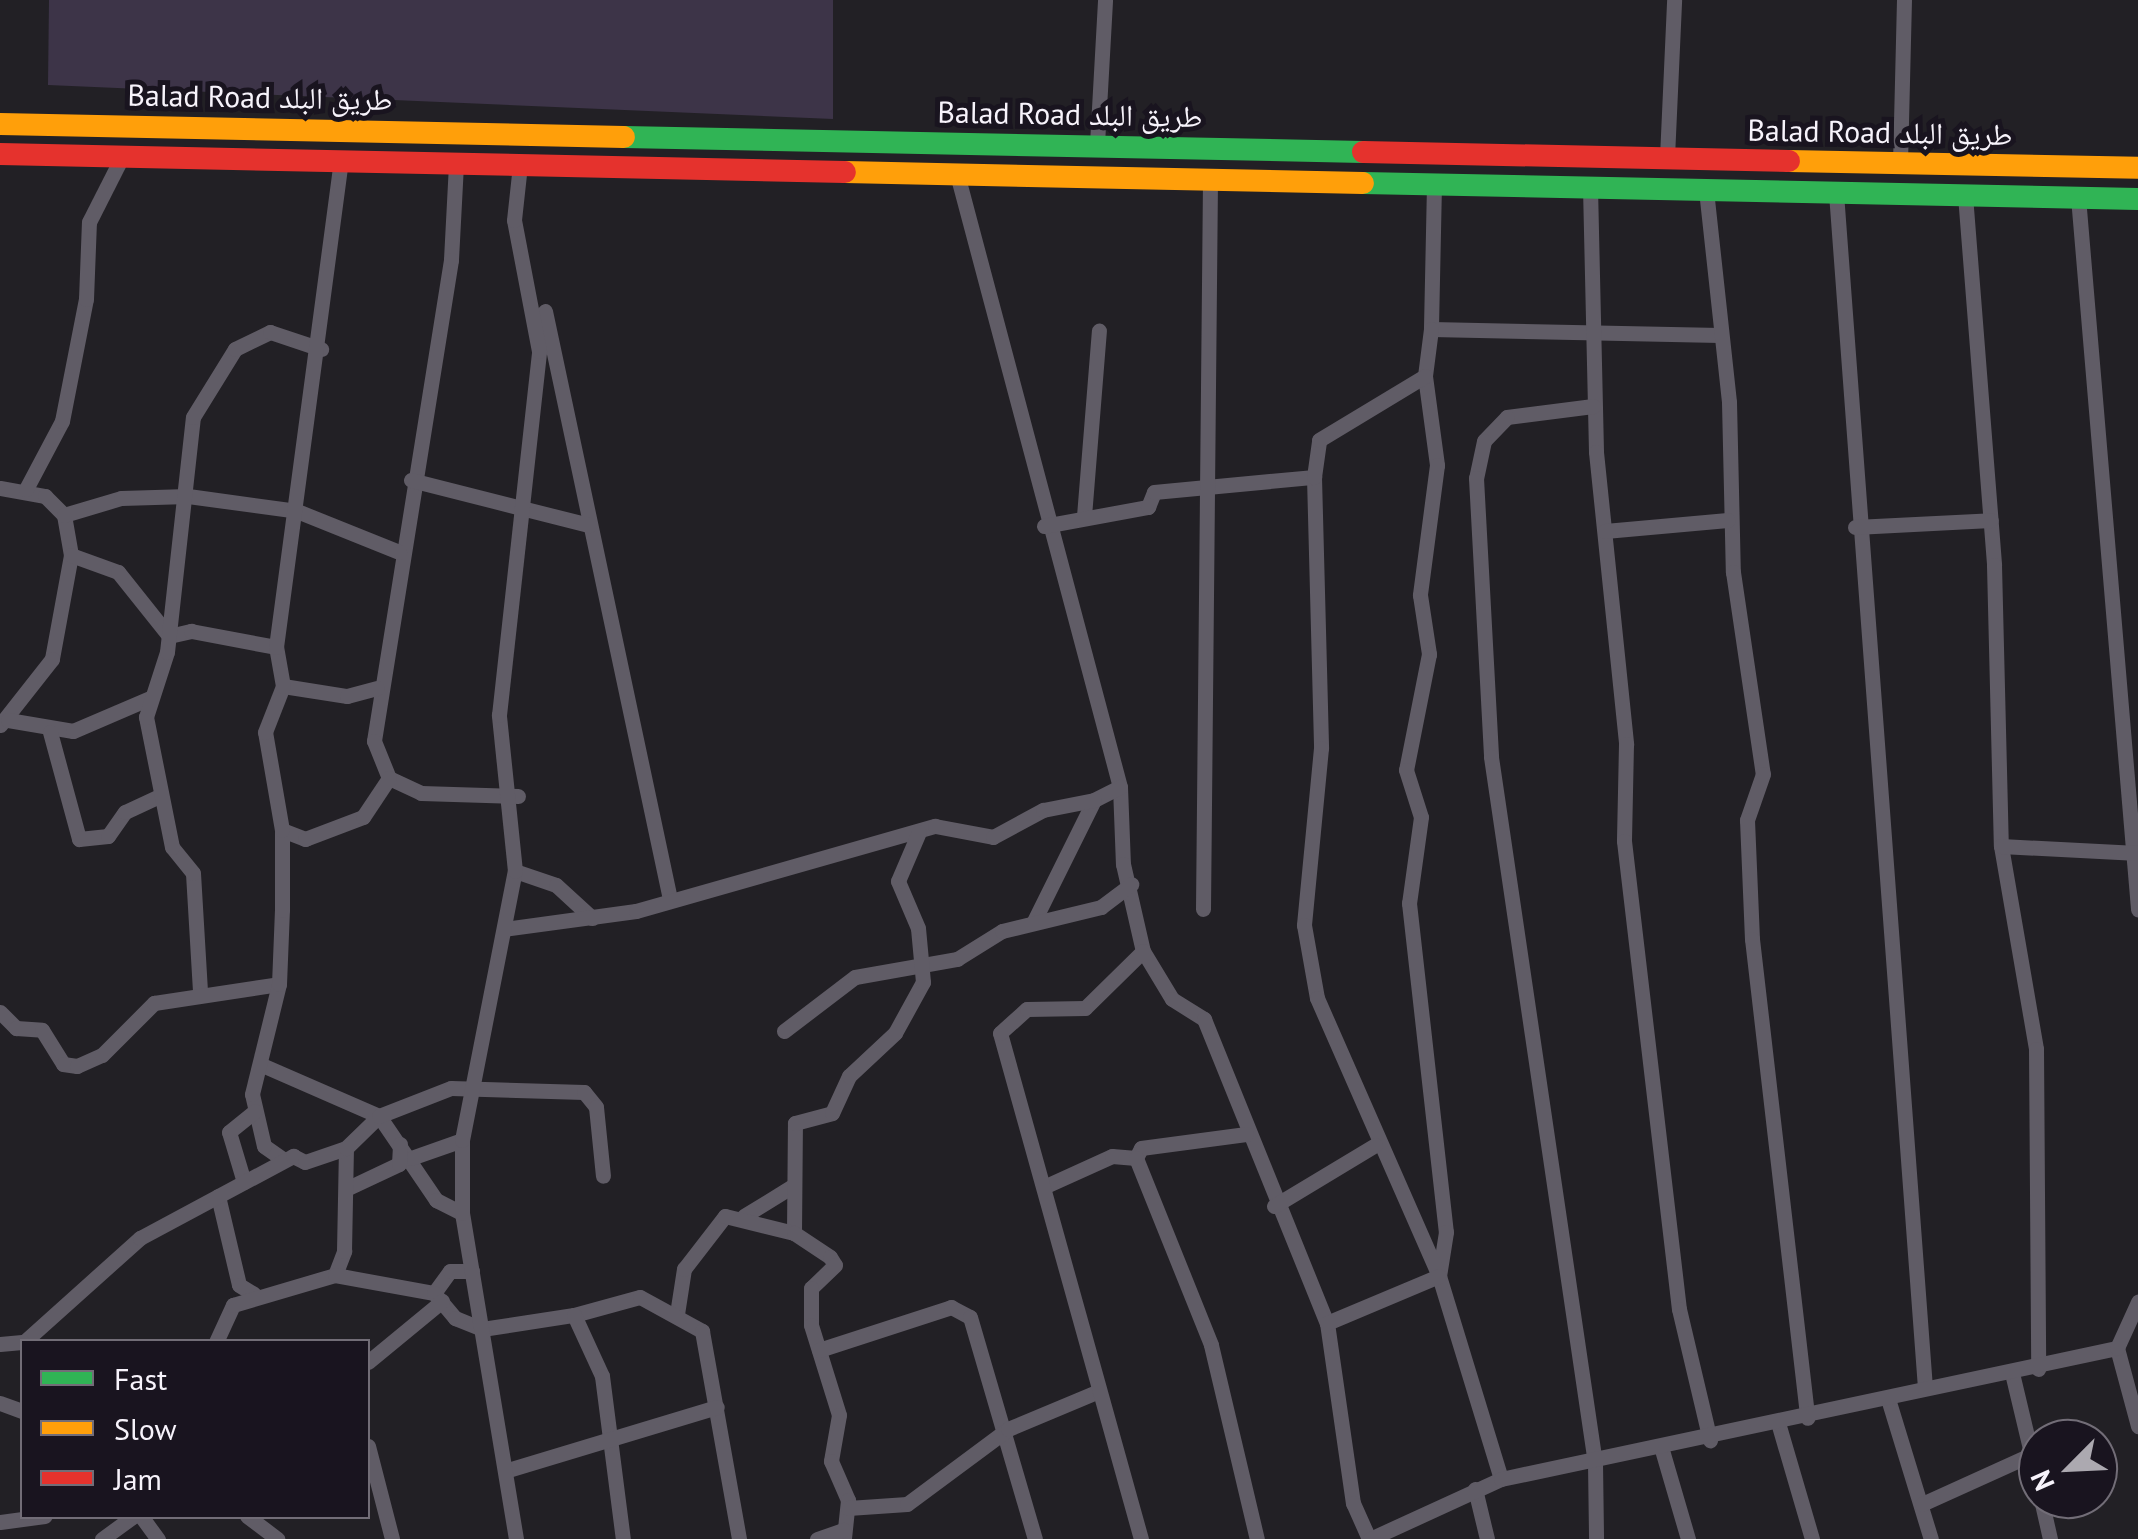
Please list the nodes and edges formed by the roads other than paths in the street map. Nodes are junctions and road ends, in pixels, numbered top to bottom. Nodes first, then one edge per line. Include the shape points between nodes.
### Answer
1 (1105, 0) edge
2 (1674, 0) edge
3 (1904, 0) edge
4 (0, 124) edge
5 (1097, 144) junction
6 (0, 154) edge
7 (122, 157) junction
8 (1667, 157) junction
9 (341, 161) junction
10 (1900, 162) junction
11 (456, 164) junction
12 (520, 165) junction
13 (2138, 168) edge
14 (957, 174) junction
15 (1210, 180) junction
16 (1434, 184) junction
17 (1590, 187) junction
18 (1706, 190) junction
19 (1836, 192) junction
20 (1965, 195) junction
21 (2078, 198) junction
22 (2138, 199) edge
23 (530, 275) junction
24 (1431, 329) junction
25 (1099, 331) dead end
26 (1591, 334) junction
27 (1720, 335) junction
28 (321, 349) junction
29 (1425, 376) junction
30 (1594, 406) junction
31 (1314, 477) junction
32 (412, 480) junction
33 (0, 488) edge
34 (26, 489) junction
35 (1210, 492) junction
36 (188, 496) junction
37 (297, 511) junction
38 (523, 511) junction
39 (64, 516) junction
40 (1084, 516) junction
41 (1728, 520) junction
42 (1991, 520) junction
43 (589, 525) junction
44 (1044, 526) junction
45 (1855, 526) junction
46 (1605, 531) junction
47 (398, 552) junction
48 (71, 555) junction
49 (170, 636) junction
50 (276, 647) junction
51 (282, 686) junction
52 (377, 688) junction
53 (150, 698) junction
54 (4, 723) edge
55 (50, 732) junction
56 (389, 778) junction
57 (1120, 787) junction
58 (500, 794) junction
59 (518, 796) dead end
60 (158, 797) junction
61 (1094, 800) junction
62 (282, 830) junction
63 (919, 832) junction
64 (2001, 846) junction
65 (2135, 853) edge
66 (515, 870) junction
67 (1131, 884) junction
68 (670, 899) junction
69 (1203, 909) dead end
70 (2138, 909) edge
71 (592, 918) junction
72 (1034, 923) junction
73 (504, 929) junction
74 (1143, 951) junction
75 (924, 962) junction
76 (279, 984) junction
77 (200, 991) junction
78 (0, 1012) edge
79 (784, 1031) dead end
80 (262, 1066) junction
81 (473, 1084) junction
82 (255, 1111) junction
83 (379, 1116) junction
84 (1246, 1134) junction
85 (462, 1140) junction
86 (400, 1144) junction
87 (1375, 1144) junction
88 (346, 1148) junction
89 (410, 1158) junction
90 (1136, 1158) junction
91 (284, 1160) junction
92 (603, 1176) dead end
93 (244, 1182) junction
94 (1048, 1185) junction
95 (791, 1187) junction
96 (348, 1188) junction
97 (218, 1196) junction
98 (1274, 1206) junction
99 (462, 1213) junction
100 (744, 1216) junction
101 (794, 1232) junction
102 (472, 1271) junction
103 (335, 1275) junction
104 (1439, 1276) junction
105 (254, 1294) junction
106 (438, 1297) junction
107 (2138, 1302) edge
108 (574, 1314) junction
109 (676, 1314) junction
110 (1327, 1323) junction
111 (482, 1329) junction
112 (27, 1339) edge
113 (217, 1339) edge
114 (2117, 1348) junction
115 (819, 1350) junction
116 (370, 1360) edge
117 (2038, 1368) junction
118 (2012, 1372) junction
119 (1926, 1387) junction
120 (1094, 1393) junction
121 (1888, 1402) junction
122 (717, 1407) junction
123 (1807, 1418) junction
124 (2023, 1419) edge
125 (1780, 1426) junction
126 (2138, 1426) edge
127 (1008, 1429) junction
128 (1710, 1440) junction
129 (612, 1442) junction
130 (1662, 1450) junction
131 (370, 1454) edge
132 (2018, 1460) edge
133 (1595, 1462) junction
134 (508, 1470) junction
135 (1501, 1480) junction
136 (1475, 1489) junction
137 (1922, 1504) junction
138 (848, 1508) junction
139 (132, 1519) edge
140 (140, 1519) edge
141 (250, 1519) edge
142 (844, 1535) edge
143 (102, 1539) edge
144 (158, 1539) edge
145 (276, 1539) edge
146 (392, 1539) edge
147 (516, 1539) edge
148 (622, 1539) edge
149 (739, 1539) edge
150 (816, 1539) edge
151 (1035, 1539) edge
152 (1141, 1539) edge
153 (1258, 1539) edge
154 (1369, 1539) edge
155 (1486, 1539) edge
156 (1596, 1539) edge
157 (1688, 1539) edge
158 (1812, 1539) edge
159 (1932, 1539) edge

1 - 5 street
2 - 8 street
3 - 10 street
4 - 5 highway, Balad Road طريق البلد
5 - 8 highway, Balad Road طريق البلد
6 - 7 highway, Balad Road طريق البلد
7 - 9 highway, Balad Road طريق البلد
7 - 34 street via 89,222 86,300 62,421
8 - 10 highway, Balad Road طريق البلد
9 - 11 highway, Balad Road طريق البلد
9 - 28 street
10 - 13 highway, Balad Road طريق البلد
11 - 12 highway, Balad Road طريق البلد
11 - 32 street via 451,260
12 - 14 highway, Balad Road طريق البلد
12 - 23 street via 514,220
14 - 15 highway, Balad Road طريق البلد
14 - 44 street
15 - 16 highway, Balad Road طريق البلد
15 - 35 street
16 - 17 highway, Balad Road طريق البلد
16 - 24 street
17 - 18 highway, Balad Road طريق البلد
17 - 26 street
18 - 19 highway, Balad Road طريق البلد
18 - 27 street
19 - 20 highway, Balad Road طريق البلد
19 - 45 street
20 - 21 highway, Balad Road طريق البلد
20 - 42 street
21 - 22 highway, Balad Road طريق البلد
21 - 65 street
23 - 38 street via 539,351
23 - 43 street
24 - 26 street
24 - 29 street
25 - 40 street
26 - 27 street
26 - 30 street
27 - 41 street
28 - 36 street via 270,332 227,354 193,416
28 - 37 street
29 - 31 street via 1319,440
29 - 104 street via 1437,465 1420,595 1429,654 1406,770 1422,817 1410,903 1446,1232
30 - 46 street
30 - 133 street via 1507,417 1484,441 1476,478 1493,774
31 - 35 street
31 - 87 street via 1321,748 1304,925 1333,1052
32 - 38 street
32 - 47 street
33 - 34 street
34 - 39 street
35 - 40 street via 1154,492 1148,507
35 - 69 street
36 - 37 street
36 - 39 street via 121,498
36 - 49 street
37 - 47 street
37 - 50 street
38 - 43 street
38 - 58 street via 499,715
39 - 48 street
40 - 44 street
41 - 46 street
41 - 123 street via 1763,774 1747,820 1752,939
42 - 45 street
42 - 64 street
43 - 68 street
44 - 57 street
45 - 119 street
46 - 128 street via 1646,1062 1679,1308
47 - 52 street
48 - 49 street via 118,572
48 - 54 street via 52,660
49 - 50 street via 192,631
49 - 53 street
50 - 51 street
51 - 52 street via 347,696
51 - 62 street via 265,732
52 - 56 street via 374,741
53 - 55 street
53 - 60 street
54 - 55 street
55 - 60 street via 79,839 108,836 125,812
56 - 58 street via 421,794
56 - 62 street via 363,817 305,839
57 - 61 street
57 - 67 street
58 - 59 street
58 - 66 street
60 - 77 street via 172,847 192,865
61 - 63 street via 1043,810 993,838 942,825
61 - 72 street
62 - 76 street
63 - 68 street
63 - 75 street via 898,881
64 - 65 street
64 - 117 street via 2036,1048
65 - 70 street
66 - 71 street via 556,885
66 - 73 street
67 - 72 street via 1101,907
67 - 74 street
68 - 71 street
71 - 73 street
72 - 75 street via 958,959
73 - 81 street
74 - 84 street via 1172,999 1204,1019
74 - 94 street via 1085,1008 1026,1009 1000,1032
75 - 79 street via 856,977
75 - 95 street via 896,1032 869,1050 832,1113 795,1123
76 - 77 street
76 - 80 street via 259,1042
77 - 78 street via 154,1003 102,1055 77,1066 64,1064 42,1030 16,1028
80 - 82 street
80 - 83 street
81 - 83 street
81 - 85 street
81 - 92 street via 506,1094 584,1092 596,1107
82 - 91 street via 264,1146
82 - 93 street via 229,1132
83 - 86 street
83 - 88 street
84 - 90 street via 1141,1148
84 - 98 street
85 - 89 street
85 - 99 street
86 - 89 street
86 - 96 street via 399,1164
87 - 98 street
87 - 104 street
88 - 91 street
88 - 96 street
89 - 99 street via 436,1200
90 - 94 street via 1112,1156
90 - 153 street via 1211,1345
91 - 93 street
93 - 97 street
94 - 120 street
95 - 100 street
95 - 101 street
96 - 103 street
97 - 105 street via 239,1285
97 - 112 street via 94,1272 65,1311
98 - 110 street
99 - 102 street
100 - 101 street
100 - 109 street via 726,1216 704,1236 684,1269
101 - 115 street via 834,1265 811,1288
102 - 106 street via 450,1272
102 - 111 street
103 - 105 street
103 - 106 street
104 - 110 street
104 - 135 street
105 - 113 street via 225,1315
106 - 111 street
106 - 116 street
107 - 114 street
108 - 109 street via 640,1297
108 - 111 street
108 - 129 street via 602,1376
109 - 122 street via 702,1331
110 - 154 street via 1353,1502
111 - 134 street
114 - 117 street
114 - 126 street
115 - 127 street via 951,1307 970,1316
115 - 138 street via 839,1415 831,1461
117 - 118 street
118 - 119 street
118 - 124 street
119 - 121 street
120 - 127 street
120 - 152 street
121 - 123 street
121 - 137 street
122 - 129 street
122 - 149 street
123 - 125 street
125 - 128 street
125 - 158 street
127 - 138 street via 907,1504
127 - 151 street
128 - 130 street
129 - 134 street
129 - 148 street
130 - 133 street
130 - 157 street
131 - 146 street
132 - 137 street
133 - 135 street
133 - 156 street
134 - 147 street
135 - 136 street
136 - 154 street
136 - 155 street
137 - 159 street
138 - 142 street
139 - 143 street
140 - 144 street
141 - 145 street
142 - 150 street

